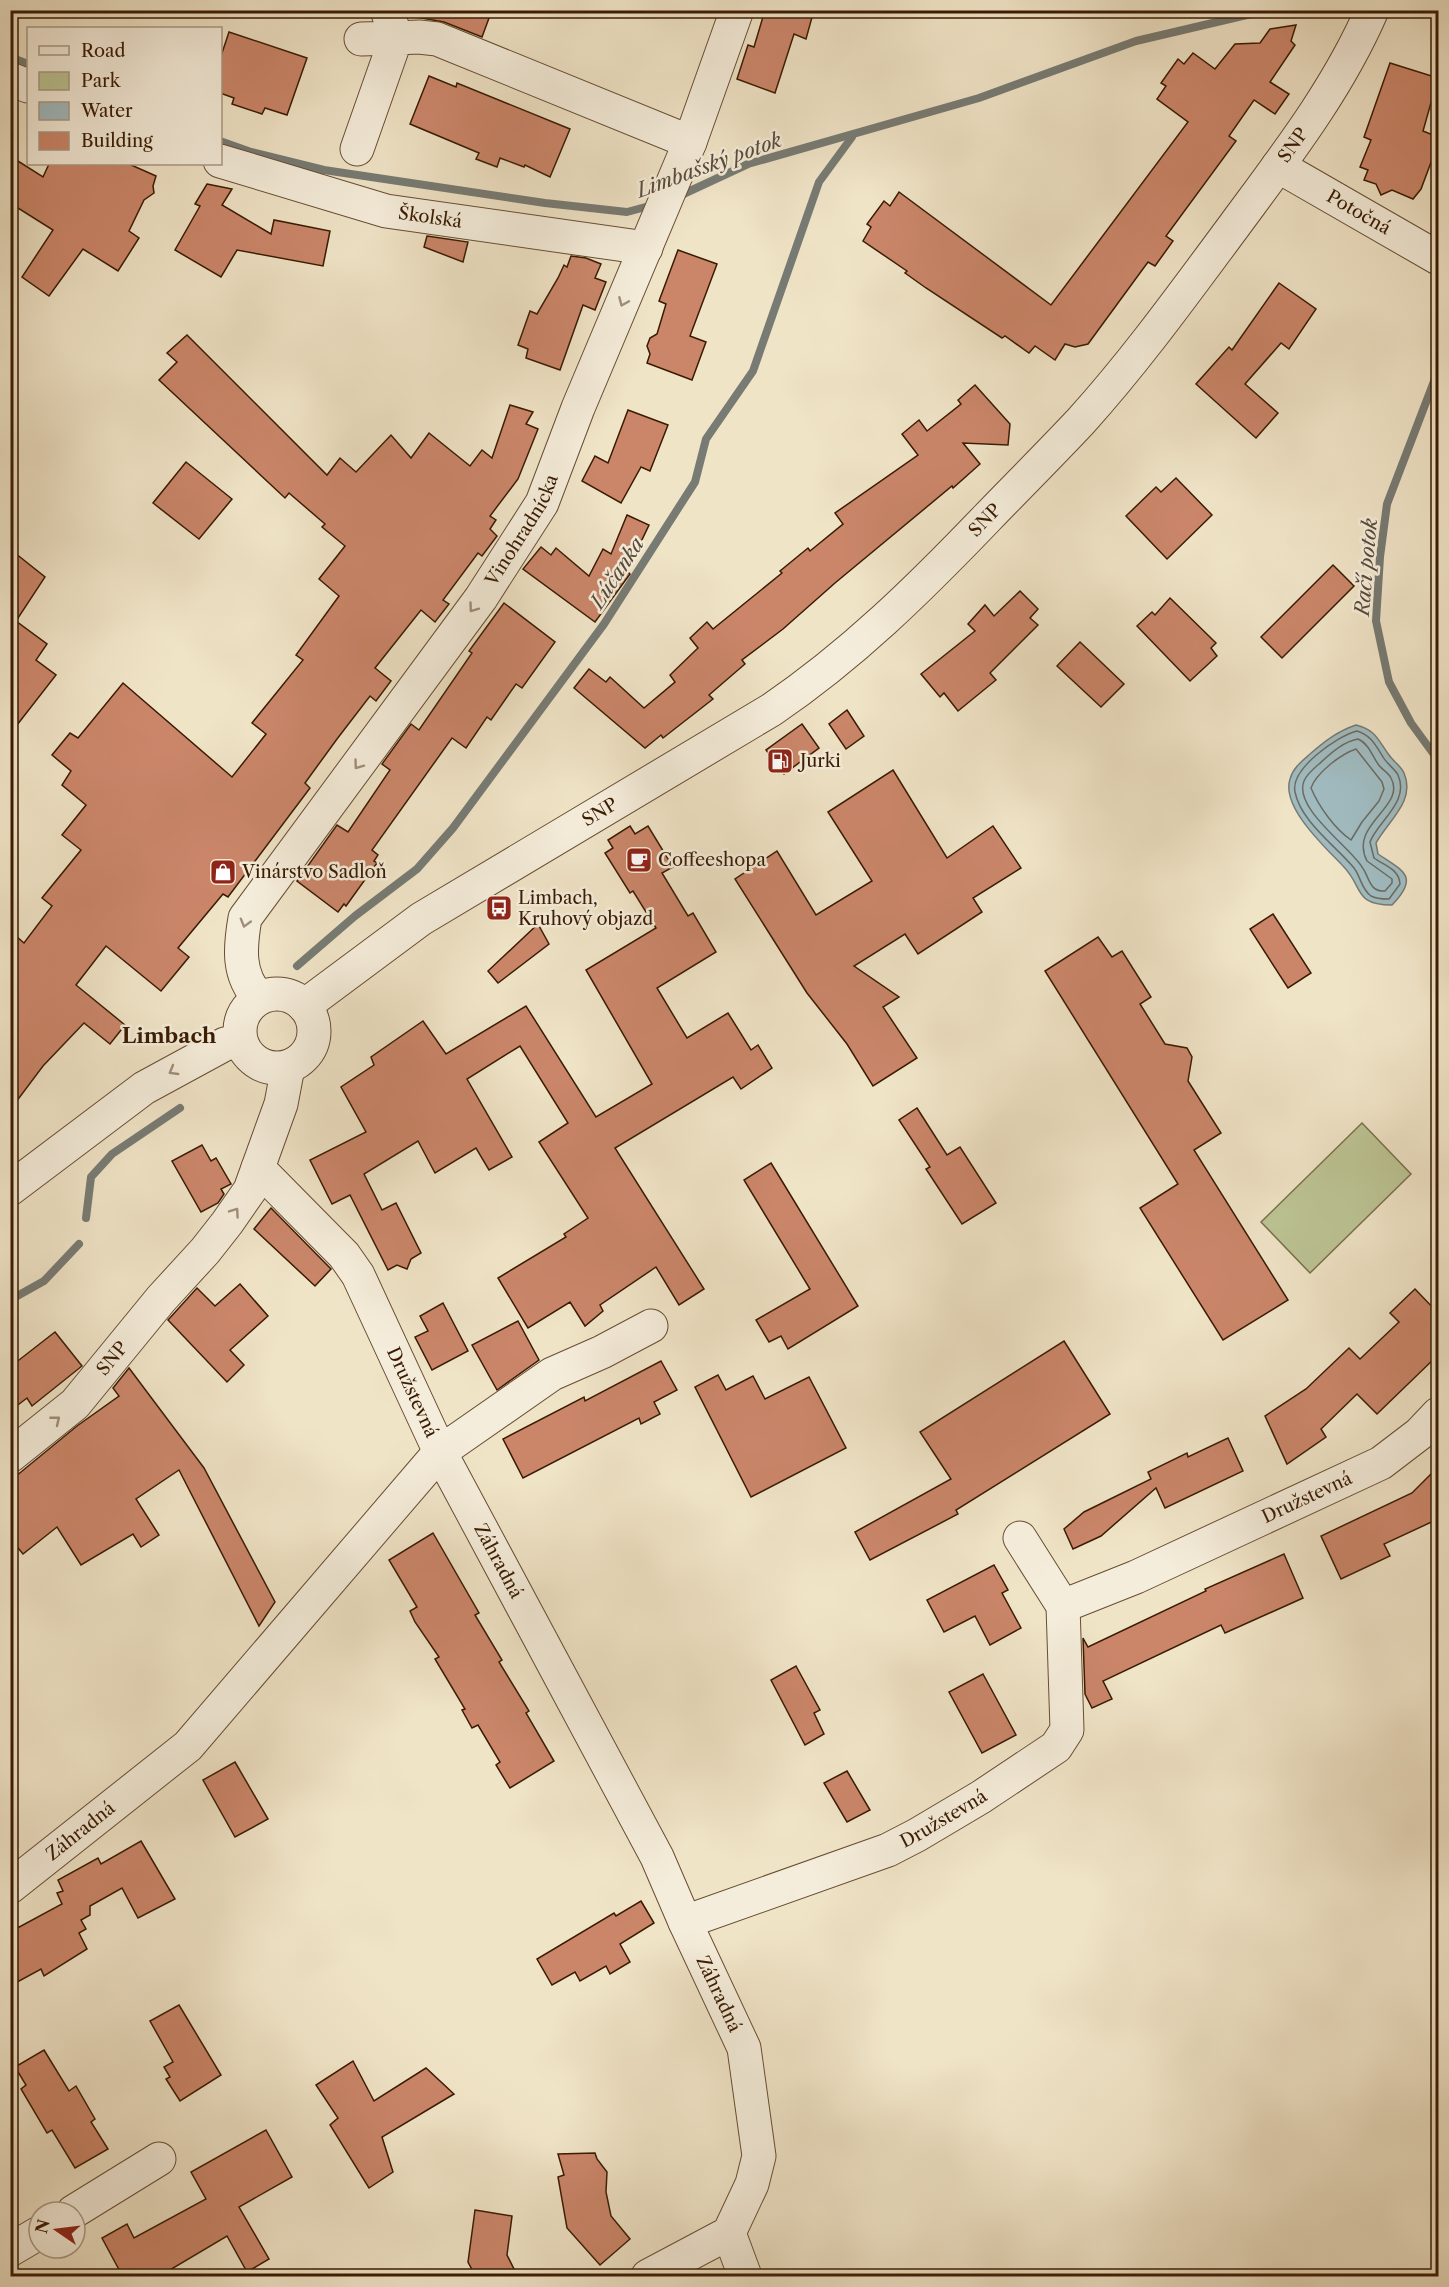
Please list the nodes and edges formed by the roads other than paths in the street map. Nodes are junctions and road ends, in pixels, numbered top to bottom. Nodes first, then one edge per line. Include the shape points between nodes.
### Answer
1 (736, 10) edge
2 (1372, 10) edge
3 (392, 24) edge
4 (360, 39) dead end
5 (10, 79) edge
6 (27, 86) edge
7 (690, 142) junction
8 (357, 149) dead end
9 (222, 162) edge
10 (1278, 166) junction
11 (651, 235) junction
12 (1438, 258) edge
13 (259, 998) junction
14 (304, 1006) junction
15 (240, 1041) junction
16 (288, 1066) junction
17 (258, 1168) junction
18 (16, 1175) edge
19 (651, 1326) dead end
20 (1438, 1414) edge
21 (440, 1452) junction
22 (10, 1456) edge
23 (1020, 1538) dead end
24 (1063, 1605) junction
25 (10, 1887) edge
26 (685, 1922) junction
27 (159, 2159) dead end
28 (87, 2203) edge
29 (729, 2233) junction
30 (27, 2240) edge
31 (10, 2250) edge
32 (648, 2277) edge
33 (745, 2277) edge

1 - 7 street, Vinohradnícka
2 - 10 street, SNP via 1324,100
3 - 4 street
3 - 7 street
3 - 8 street
5 - 6 street
7 - 11 street, Vinohradnícka
9 - 11 street, Školská via 387,211
10 - 12 street, Potočná
10 - 14 street, SNP via 1150,337 1081,420 904,603 845,656 771,710 465,892 378,949
11 -> 13 street, Vinohradnícka via 542,503 481,597 245,918 240,949 242,966 250,989
13 - 14 street via 283,994
13 - 15 street via 242,1016
14 - 16 street via 311,1016 313,1041 299,1061
15 - 16 street via 254,1061 265,1067
15 -> 18 street via 218,1047 144,1088
16 - 17 street, SNP via 281,1104
17 - 21 street, Družstevná via 344,1254 358,1275
22 -> 17 street, SNP via 75,1404 205,1251 250,1190
19 - 21 street, Družstevná via 552,1374
20 - 24 street, Družstevná via 1381,1463 1136,1577
21 - 25 street, Záhradná via 188,1746
21 - 26 street, Záhradná via 657,1857
23 - 24 street
24 - 26 street, Družstevná via 1066,1730 1056,1747 888,1850
26 - 29 street, Záhradná via 744,2048 752,2102 759,2156 752,2184
27 - 28 street
29 - 32 street
29 - 33 street
30 - 31 street

